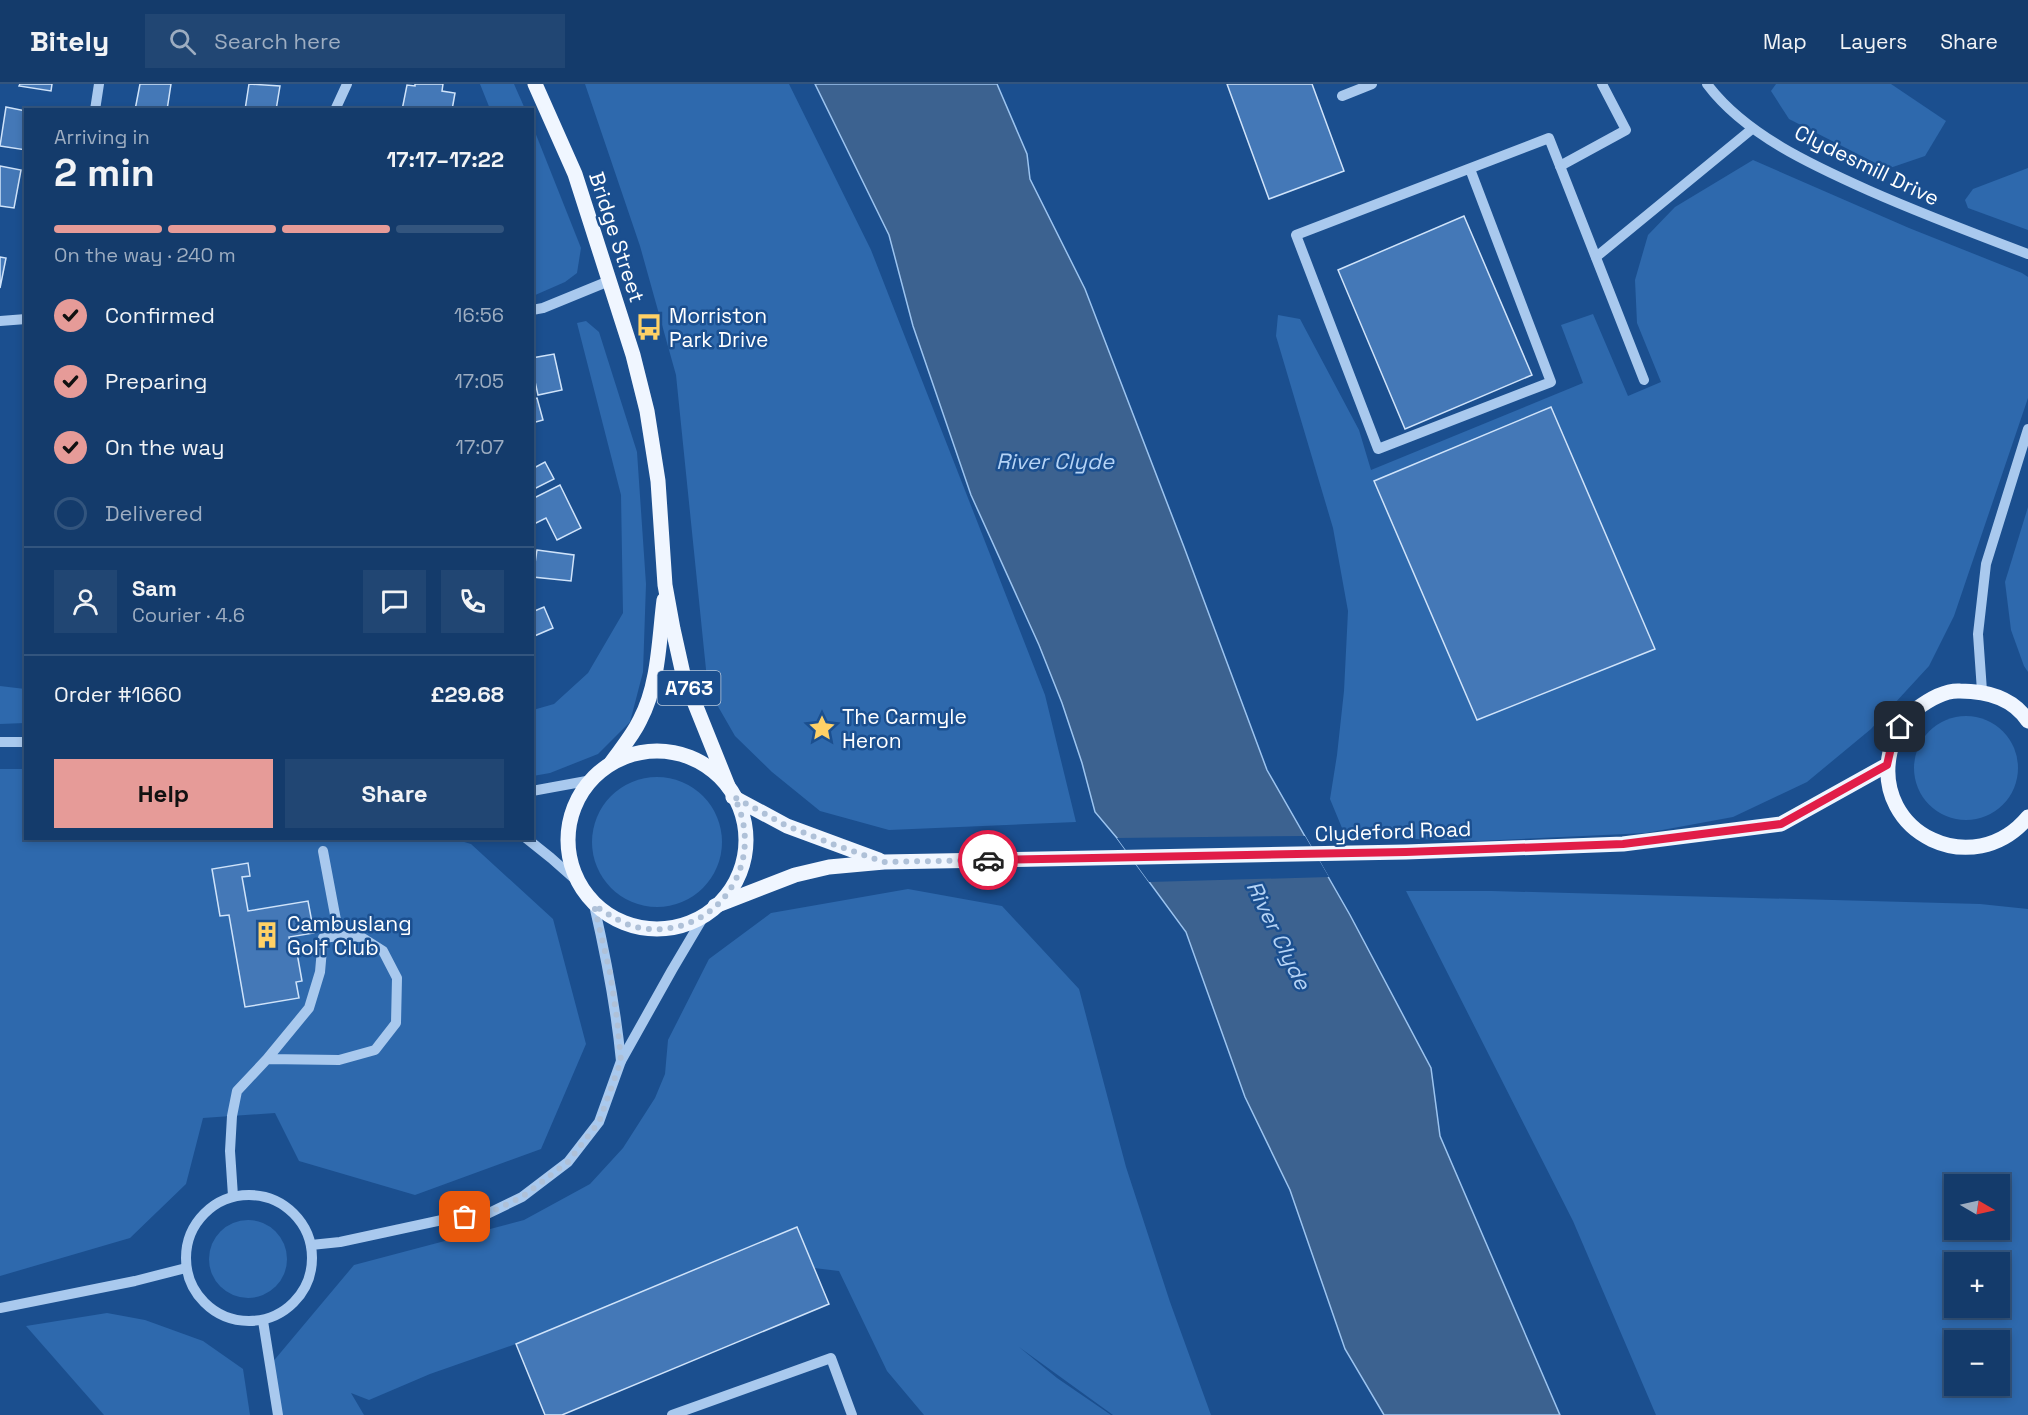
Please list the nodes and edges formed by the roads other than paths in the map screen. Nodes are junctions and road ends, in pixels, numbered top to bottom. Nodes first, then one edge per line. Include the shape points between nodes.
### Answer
1 (99, 84) edge
2 (347, 84) edge
3 (536, 84) edge
4 (1372, 84) edge
5 (1602, 84) edge
6 (1707, 84) edge
7 (1342, 96) dead end
8 (95, 108) edge
9 (336, 108) edge
10 (1752, 129) junction
11 (1560, 166) junction
12 (1470, 169) junction
13 (2028, 254) edge
14 (1596, 257) junction
15 (609, 281) junction
16 (534, 310) edge
17 (24, 319) edge
18 (0, 321) edge
19 (1644, 381) dead end
20 (2028, 429) edge
21 (665, 585) junction
22 (1982, 691) junction
23 (2028, 721) edge
24 (0, 742) edge
25 (24, 742) edge
26 (609, 765) junction
27 (1887, 765) junction
28 (592, 780) junction
29 (534, 791) edge
30 (731, 791) junction
31 (2028, 817) edge
32 (528, 840) edge
33 (322, 851) dead end
34 (884, 862) junction
35 (577, 881) junction
36 (594, 905) junction
37 (710, 911) junction
38 (339, 936) junction
39 (267, 1059) junction
40 (621, 1061) junction
41 (234, 1196) junction
42 (311, 1245) junction
43 (186, 1268) junction
44 (0, 1308) edge
45 (263, 1321) junction
46 (278, 1415) edge
47 (672, 1415) edge
48 (852, 1415) edge

1 - 8 street
2 - 9 street
3 - 15 main road, Bridge Street / A763 via 575,174
4 - 7 street
5 - 11 street via 1626,130
6 - 10 street, Clydesmill Drive
10 - 13 street, Clydesmill Drive via 1826,171 1940,222
10 - 14 street
11 - 12 street via 1550,138
11 - 14 street
12 - 12 street via 1296,236 1378,449 1551,382
14 - 19 street
15 - 16 street
15 - 21 main road, Bridge Street / A763 via 647,411 658,481
17 - 18 street
20 - 22 street via 1986,564 1978,634
21 - 26 main road, Bridge Street / A763 via 648,700 640,720
21 - 30 main road, Bridge Street / A763 via 683,674
22 - 23 main road via 2005,700
22 - 27 main road via 1954,690 1929,699 1908,716 1893,739
24 - 25 street
26 - 28 main road
26 - 30 main road via 622,757 651,751 680,754 706,766
27 - 31 main road via 1890,791 1901,815 1920,834 1944,845 1970,848 1995,843 2018,829
27 - 34 main road, Clydeford Road via 1781,824 1623,844
28 - 29 street
28 - 35 main road via 579,795 569,823 568,853
30 - 34 main road, Clydeford Road via 787,826
30 - 37 main road via 741,812 746,841 741,870 726,896
32 - 35 street
33 - 38 street
34 - 37 main road, Clydeford Road via 829,867 795,875
35 - 36 main road
36 - 37 main road via 619,921 647,929 677,927
36 - 40 street via 610,973
37 - 40 street
38 - 39 street via 323,938 320,972 309,1008
38 - 39 street via 361,937 382,951 397,978 396,1023 375,1050 339,1060
39 - 41 street via 237,1091 230,1151
40 - 42 street via 599,1122 568,1162 522,1197 487,1214
41 - 42 street via 254,1195 291,1210 304,1226
41 - 43 street via 216,1204 191,1231
42 - 45 street via 312,1265 307,1284 296,1301
43 - 44 street
43 - 45 street via 192,1288 205,1305 232,1319
45 - 46 street
47 - 48 street via 831,1358

